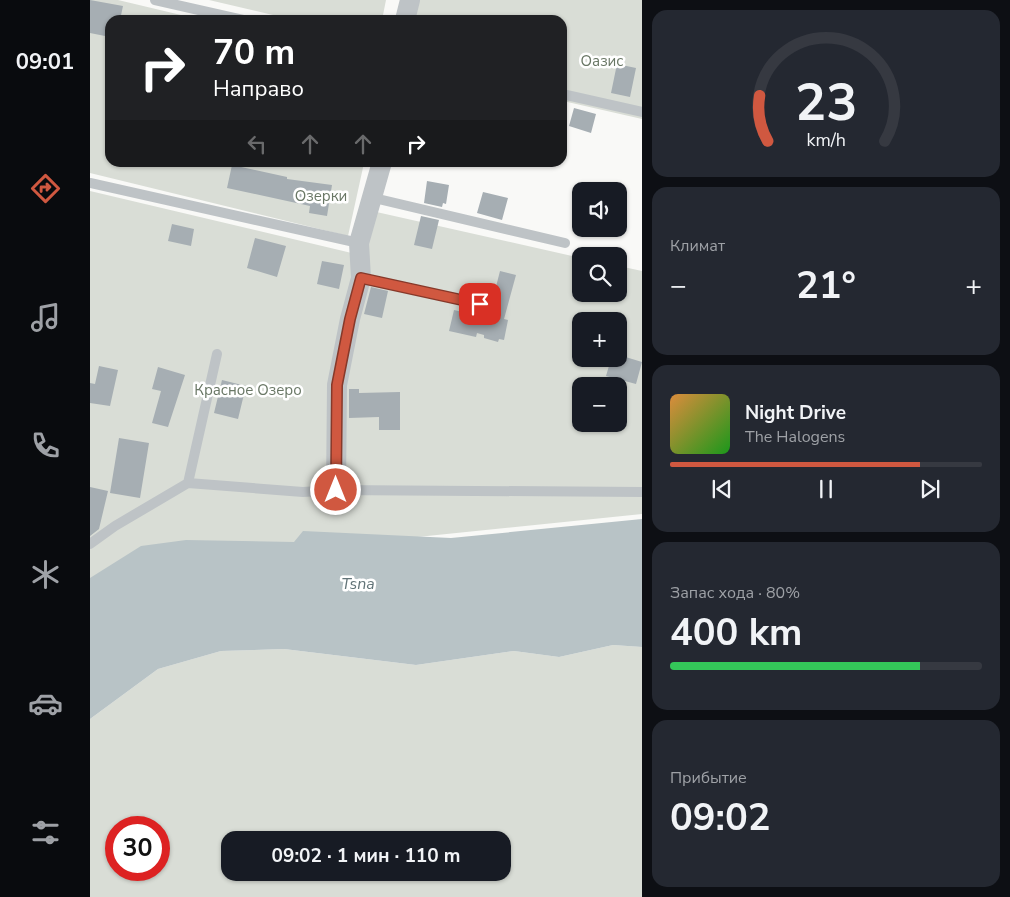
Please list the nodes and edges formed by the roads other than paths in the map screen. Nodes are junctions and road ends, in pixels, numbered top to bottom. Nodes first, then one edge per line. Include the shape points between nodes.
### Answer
1 (156, 0) edge
2 (410, 0) edge
3 (220, 15) edge
4 (406, 15) edge
5 (567, 95) edge
6 (642, 112) edge
7 (381, 167) edge
8 (90, 183) edge
9 (374, 198) junction
10 (360, 243) junction
11 (565, 243) dead end
12 (361, 278) junction
13 (480, 304) dead end
14 (217, 354) dead end
15 (188, 483) junction
16 (336, 490) junction
17 (642, 492) edge
18 (90, 544) edge

1 - 3 lane
2 - 4 street
5 - 6 lane
7 - 9 street
8 - 10 lane
9 - 10 street
9 - 11 lane
10 - 12 street
12 - 13 lane
12 - 16 street via 337,385
14 - 15 lane
15 - 16 lane via 303,492
15 - 18 lane
16 - 17 lane

